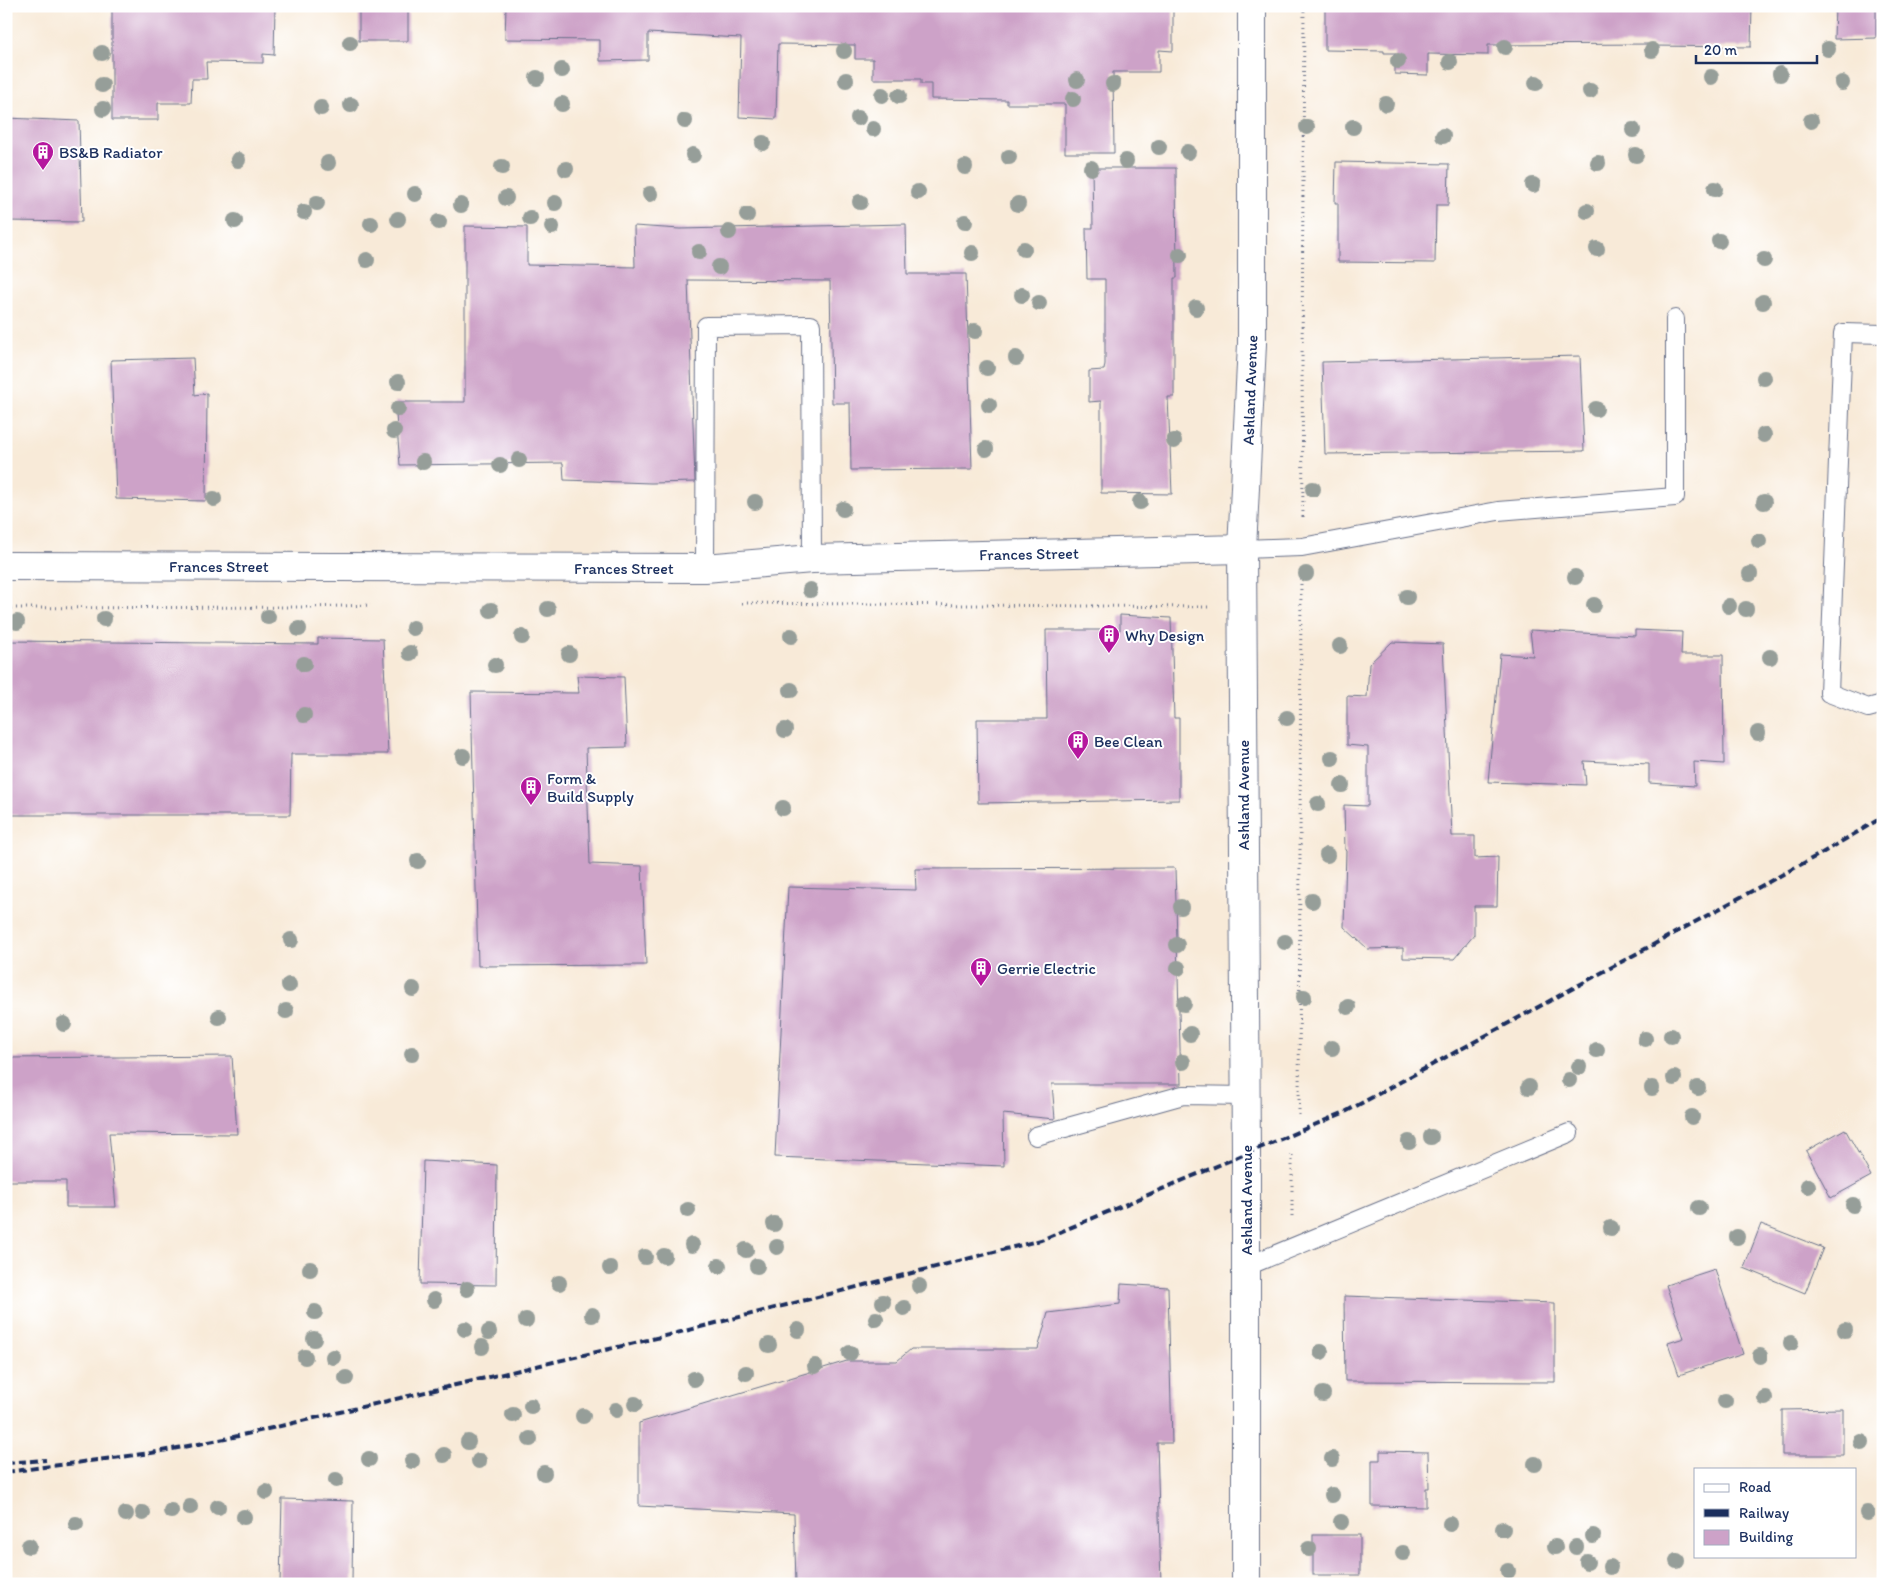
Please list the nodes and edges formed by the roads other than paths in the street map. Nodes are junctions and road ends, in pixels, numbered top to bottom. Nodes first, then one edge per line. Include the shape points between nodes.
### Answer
1 (1252, 6) edge
2 (1675, 319) dead end
3 (1883, 334) edge
4 (1242, 549) junction
5 (812, 559) junction
6 (6, 566) edge
7 (705, 568) junction
8 (1883, 704) edge
9 (1246, 1096) junction
10 (1569, 1133) dead end
11 (1036, 1136) dead end
12 (1245, 1266) junction
13 (1246, 1584) edge

1 - 4 street, Ashland Avenue via 1252,344
2 - 4 lane via 1675,496 1498,511 1302,547
3 - 8 lane via 1843,333 1829,693 1868,708
4 - 5 street, Frances Street
4 - 9 street, Ashland Avenue
5 - 7 street, Frances Street
5 - 7 lane via 811,325 706,326
6 - 7 street, Frances Street
9 - 11 lane via 1183,1095
9 - 12 street, Ashland Avenue
10 - 12 lane
12 - 13 street, Ashland Avenue

